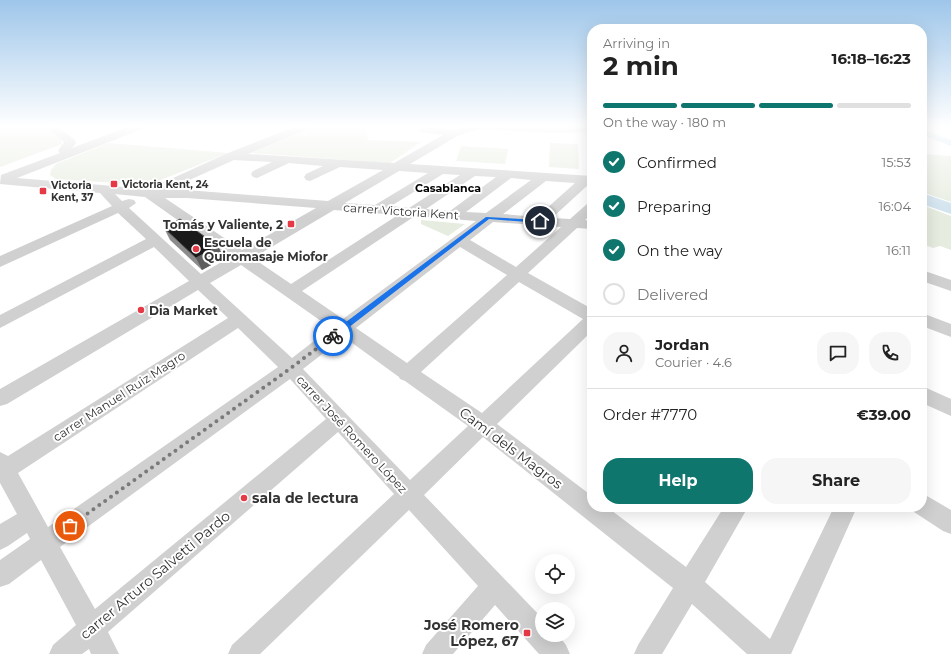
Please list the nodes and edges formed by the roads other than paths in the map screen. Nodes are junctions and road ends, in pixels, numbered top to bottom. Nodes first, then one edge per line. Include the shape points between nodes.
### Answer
1 (56, 157) edge
2 (59, 157) edge
3 (231, 157) edge
4 (239, 157) edge
5 (418, 157) edge
6 (286, 160) junction
7 (338, 163) junction
8 (400, 167) junction
9 (441, 170) junction
10 (472, 172) junction
11 (257, 174) dead end
12 (509, 174) junction
13 (543, 177) junction
14 (310, 178) dead end
15 (0, 180) edge
16 (587, 180) edge
17 (587, 182) edge
18 (68, 187) junction
19 (104, 190) junction
20 (150, 194) junction
21 (180, 197) junction
22 (330, 206) junction
23 (120, 207) junction
24 (172, 210) junction
25 (376, 210) junction
26 (411, 212) junction
27 (587, 212) edge
28 (453, 215) junction
29 (488, 218) junction
30 (540, 221) junction
31 (574, 224) junction
32 (587, 225) edge
33 (587, 233) edge
34 (156, 240) junction
35 (459, 240) junction
36 (242, 258) junction
37 (0, 262) edge
38 (516, 274) junction
39 (927, 277) edge
40 (200, 283) junction
41 (951, 286) edge
42 (291, 291) junction
43 (587, 314) edge
44 (239, 319) junction
45 (927, 321) edge
46 (0, 322) edge
47 (587, 326) edge
48 (927, 326) edge
49 (343, 328) junction
50 (951, 331) edge
51 (951, 336) edge
52 (291, 368) junction
53 (407, 374) junction
54 (927, 396) edge
55 (0, 398) edge
56 (951, 408) edge
57 (340, 419) junction
58 (483, 425) junction
59 (2, 469) edge
60 (409, 495) junction
61 (587, 497) edge
62 (927, 507) edge
63 (604, 512) edge
64 (734, 512) edge
65 (844, 512) edge
66 (30, 518) junction
67 (951, 523) edge
68 (0, 538) edge
69 (44, 544) junction
70 (0, 575) edge
71 (690, 585) junction
72 (495, 586) junction
73 (92, 628) junction
74 (62, 654) edge
75 (106, 654) edge
76 (242, 654) edge
77 (435, 654) edge
78 (557, 654) edge
79 (647, 654) edge
80 (767, 654) edge
81 (777, 654) edge

1 - 15 street
2 - 18 street via 41,170 40,177 47,183 63,184
3 - 20 street
4 - 6 street
5 - 8 street
6 - 7 street
6 - 11 street
7 - 8 street
7 - 14 street
8 - 9 street
8 - 22 street
9 - 10 street
9 - 25 street
10 - 12 street
10 - 26 street
12 - 13 street
12 - 28 street
13 - 16 street
13 - 29 street
15 - 18 street via 57,189
17 - 30 street
18 - 19 street, carrer Victoria Kent
19 - 20 street, carrer Victoria Kent
19 - 23 street, carrer José Romero López
20 - 21 street, carrer Victoria Kent
20 - 23 street
20 - 24 street, Camí dels Magros
21 - 22 street, carrer Victoria Kent
21 - 24 street via 172,205
22 - 25 street, carrer Victoria Kent
22 - 36 street
23 - 34 street, carrer José Romero López
23 - 37 street
24 - 36 street, Camí dels Magros
25 - 26 street, carrer Victoria Kent
26 - 28 street, carrer Victoria Kent
26 - 42 street
27 - 31 street
28 - 29 street, carrer Victoria Kent
29 - 30 street, carrer Victoria Kent
29 - 35 street
30 - 31 street, carrer Victoria Kent
31 - 32 street, carrer Victoria Kent
31 - 33 street
31 - 38 street
34 - 40 street, carrer José Romero López
34 - 46 street
35 - 38 street
35 - 49 street
36 - 40 street
36 - 42 street, Camí dels Magros
38 - 43 street
38 - 53 street
39 - 41 street
40 - 44 street, carrer José Romero López
40 - 55 street
42 - 49 street, Camí dels Magros
44 - 52 street, carrer José Romero López
44 - 59 street, carrer Manuel Ruiz Magro
45 - 50 street
47 - 58 street
48 - 51 street
49 - 52 street
49 - 53 street, Camí dels Magros
52 - 57 street, carrer José Romero López
52 - 69 street
53 - 58 street, Camí dels Magros
54 - 56 street
57 - 60 street, carrer José Romero López
57 - 73 street, carrer Arturo Salvetti Pardo
58 - 60 street
58 - 61 street, Camí dels Magros
59 - 66 street
60 - 72 street, carrer José Romero López
60 - 76 street
62 - 67 street
63 - 71 street, Camí dels Magros
64 - 71 street
65 - 81 street
66 - 68 street
66 - 69 street
69 - 70 street
69 - 73 street
71 - 79 street
71 - 80 street, Camí dels Magros
72 - 77 street
72 - 78 street, carrer José Romero López
73 - 74 street, carrer Arturo Salvetti Pardo
73 - 75 street

